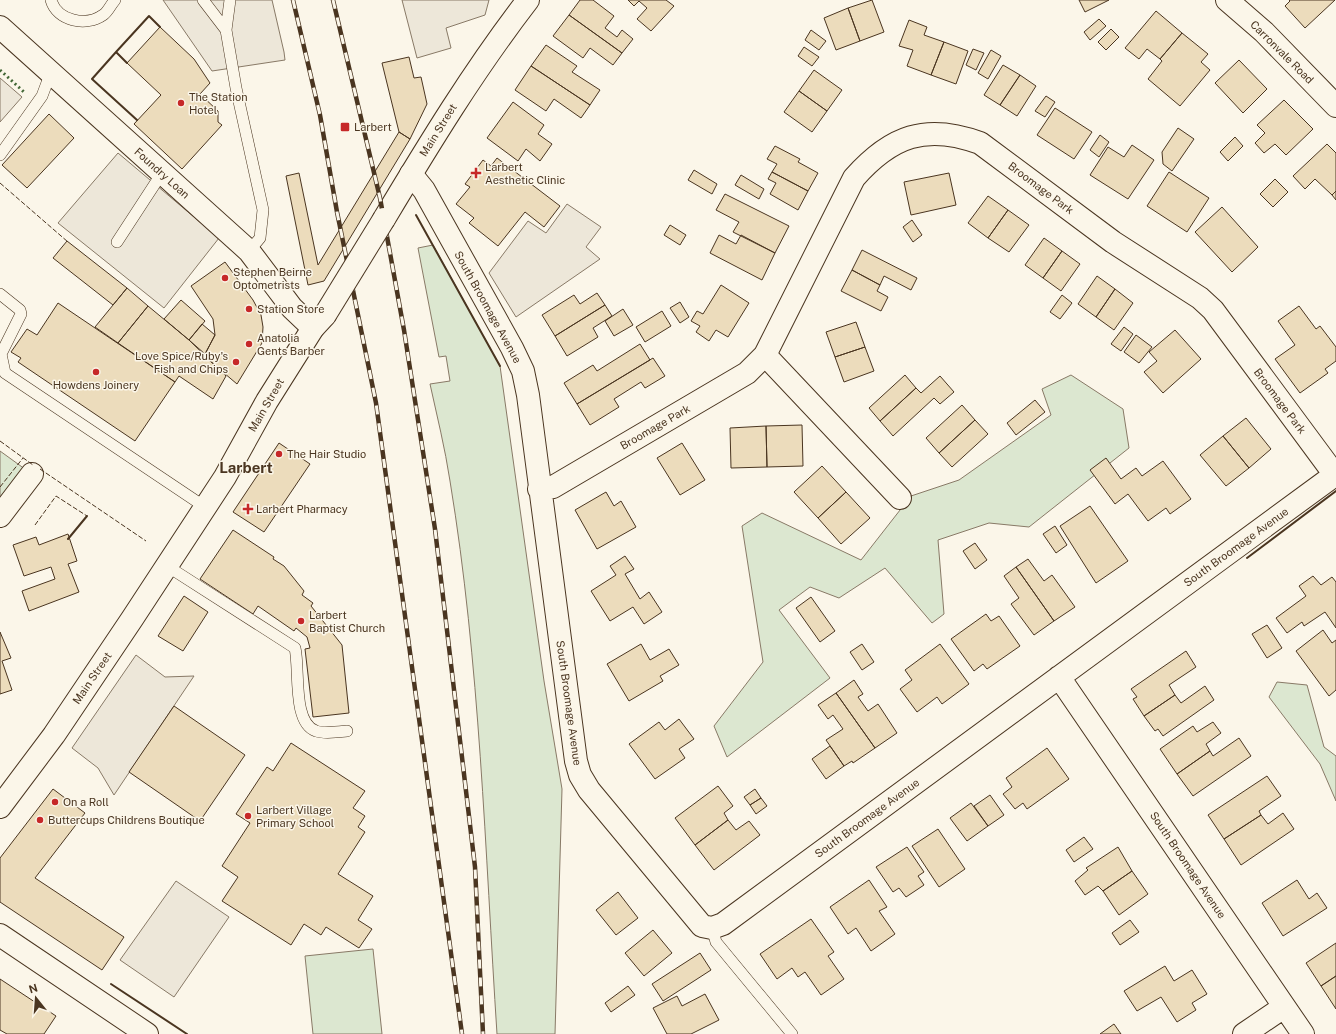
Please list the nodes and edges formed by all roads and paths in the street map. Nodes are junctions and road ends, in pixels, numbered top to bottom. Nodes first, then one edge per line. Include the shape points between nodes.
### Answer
1 (51, 0) edge
2 (115, 0) edge
3 (204, 0) edge
4 (230, 0) edge
5 (528, 0) edge
6 (1227, 0) edge
7 (0, 27) edge
8 (226, 30) junction
9 (51, 72) junction
10 (1336, 106) edge
11 (0, 155) edge
12 (162, 173) junction
13 (407, 180) junction
14 (117, 242) dead end
15 (249, 251) junction
16 (0, 294) edge
17 (319, 321) junction
18 (765, 354) junction
19 (32, 474) dead end
20 (1336, 474) edge
21 (539, 489) junction
22 (900, 498) dead end
23 (206, 507) junction
24 (0, 516) edge
25 (167, 566) junction
26 (1060, 677) junction
27 (347, 732) dead end
28 (0, 807) edge
29 (712, 928) junction
30 (0, 935) edge
31 (1284, 1007) junction
32 (147, 1034) edge
33 (792, 1034) edge
34 (1244, 1034) edge
35 (1303, 1034) edge

1 - 2 lane via 53,6 67,18 86,22 104,15
3 - 8 lane
4 - 8 lane
5 - 13 street, Main Street via 449,111
6 - 10 street, Carronvale Road via 1264,32
7 - 9 street, Foundry Loan
8 - 15 lane via 263,210 260,238
9 - 11 lane via 42,96
9 - 12 street, Foundry Loan
12 - 14 lane
12 - 15 street, Foundry Loan
13 - 17 street, Main Street, bridge
13 - 21 street, South Broomage Avenue via 424,190 523,371
15 - 17 street, Foundry Loan via 292,308
16 - 23 lane via 20,310 21,314 1,354 5,373
17 - 23 street, Main Street via 267,401
18 - 20 street, Broomage Park via 854,178 867,163 885,149 906,139 934,133 958,135 980,143 1113,242 1200,298 1213,310
18 - 21 street, Broomage Park via 747,373 722,388 553,487
18 - 22 street
19 - 24 street
20 - 26 street, South Broomage Avenue
21 - 29 street, South Broomage Avenue via 580,776 702,926
23 - 25 street, Main Street
25 - 27 lane via 295,648 298,659 300,708 306,725 316,732
25 - 28 street, Main Street via 54,735
26 - 29 street, South Broomage Avenue via 723,924
26 - 31 street, South Broomage Avenue
29 - 33 lane via 716,942
30 - 32 street
31 - 34 street
31 - 35 street, South Broomage Avenue

